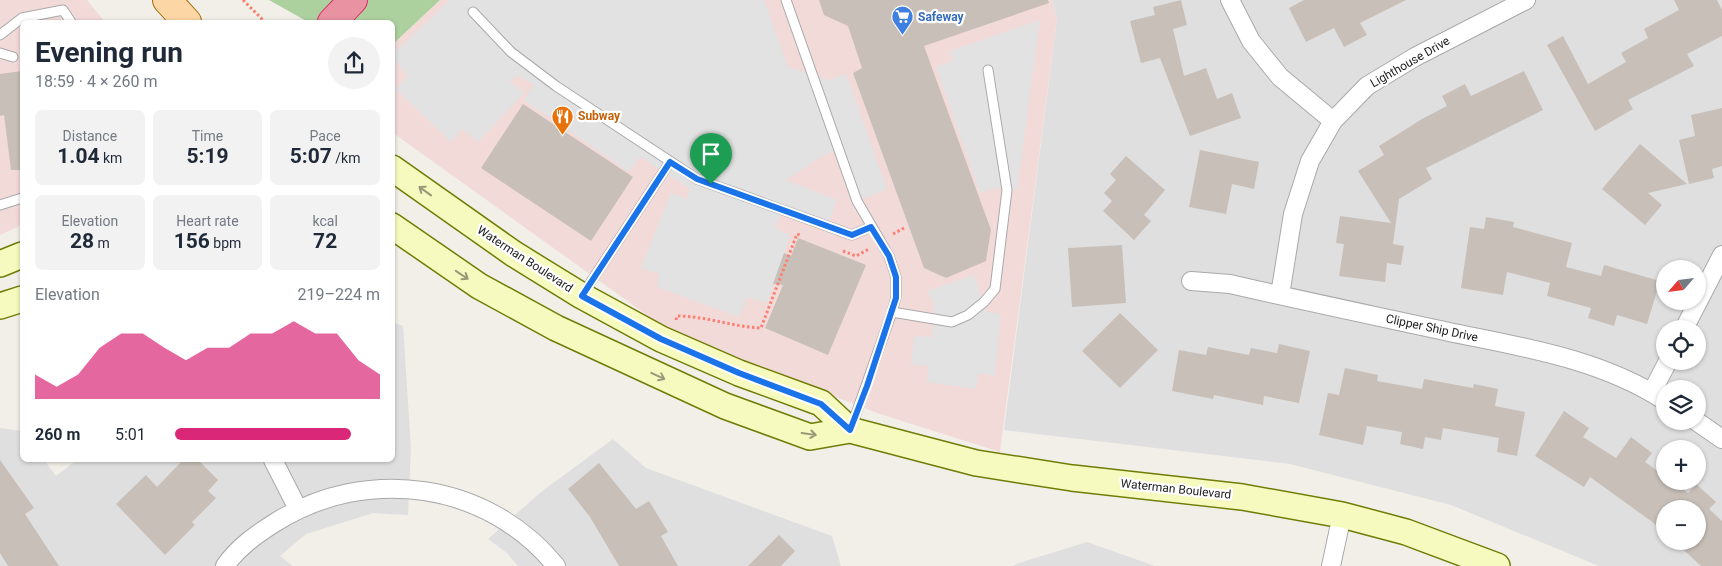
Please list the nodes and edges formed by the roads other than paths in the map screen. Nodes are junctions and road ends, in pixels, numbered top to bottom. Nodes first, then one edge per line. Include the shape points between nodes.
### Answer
1 (167, 0) edge
2 (353, 0) edge
3 (786, 0) edge
4 (1230, 0) edge
5 (1526, 0) edge
6 (473, 12) dead end
7 (70, 20) edge
8 (184, 20) edge
9 (334, 20) edge
10 (0, 35) edge
11 (0, 53) edge
12 (13, 57) dead end
13 (988, 70) dead end
14 (1333, 121) junction
15 (670, 162) junction
16 (395, 170) edge
17 (20, 199) edge
18 (0, 206) edge
19 (871, 227) junction
20 (395, 228) edge
21 (1722, 255) edge
22 (1191, 281) dead end
23 (582, 296) junction
24 (1280, 296) junction
25 (20, 299) edge
26 (0, 306) edge
27 (892, 312) junction
28 (1689, 320) edge
29 (1656, 395) edge
30 (1706, 428) edge
31 (850, 430) junction
32 (1722, 439) edge
33 (274, 462) edge
34 (298, 508) junction
35 (1342, 515) junction
36 (225, 566) edge
37 (556, 566) edge
38 (1331, 566) edge
39 (1497, 566) edge

1 - 8 main road
2 - 9 highway
3 - 19 lane via 857,201
4 - 14 street via 1251,41 1280,77
5 - 14 street, Lighthouse Drive via 1415,57 1367,86
6 - 15 lane via 511,52
7 - 10 lane via 63,10 22,18
11 - 12 lane
13 - 27 lane via 1007,190 995,289 968,315 952,322
14 - 24 street, Lighthouse Drive via 1310,161 1293,214
15 - 19 lane via 697,179 852,235
15 - 23 lane
23 -> 16 main road, Waterman Boulevard via 514,254
17 - 18 lane
19 - 27 lane via 889,256 896,277
20 -> 31 main road, Waterman Boulevard via 478,286 669,382 810,437
21 - 28 street
22 - 24 street, Clipper Ship Drive via 1230,284
23 - 31 main road, Waterman Boulevard via 661,339 821,404
24 - 29 street, Clipper Ship Drive via 1540,351 1610,372
25 - 26 main road
27 - 31 lane
30 - 32 street
31 - 35 main road, Waterman Boulevard via 976,463 1072,478 1242,497
33 - 34 street
34 - 36 street via 250,539
34 - 37 street via 341,493 394,487 423,490 454,497 501,518 545,552
35 - 38 street
35 - 39 main road, Waterman Boulevard via 1406,532

